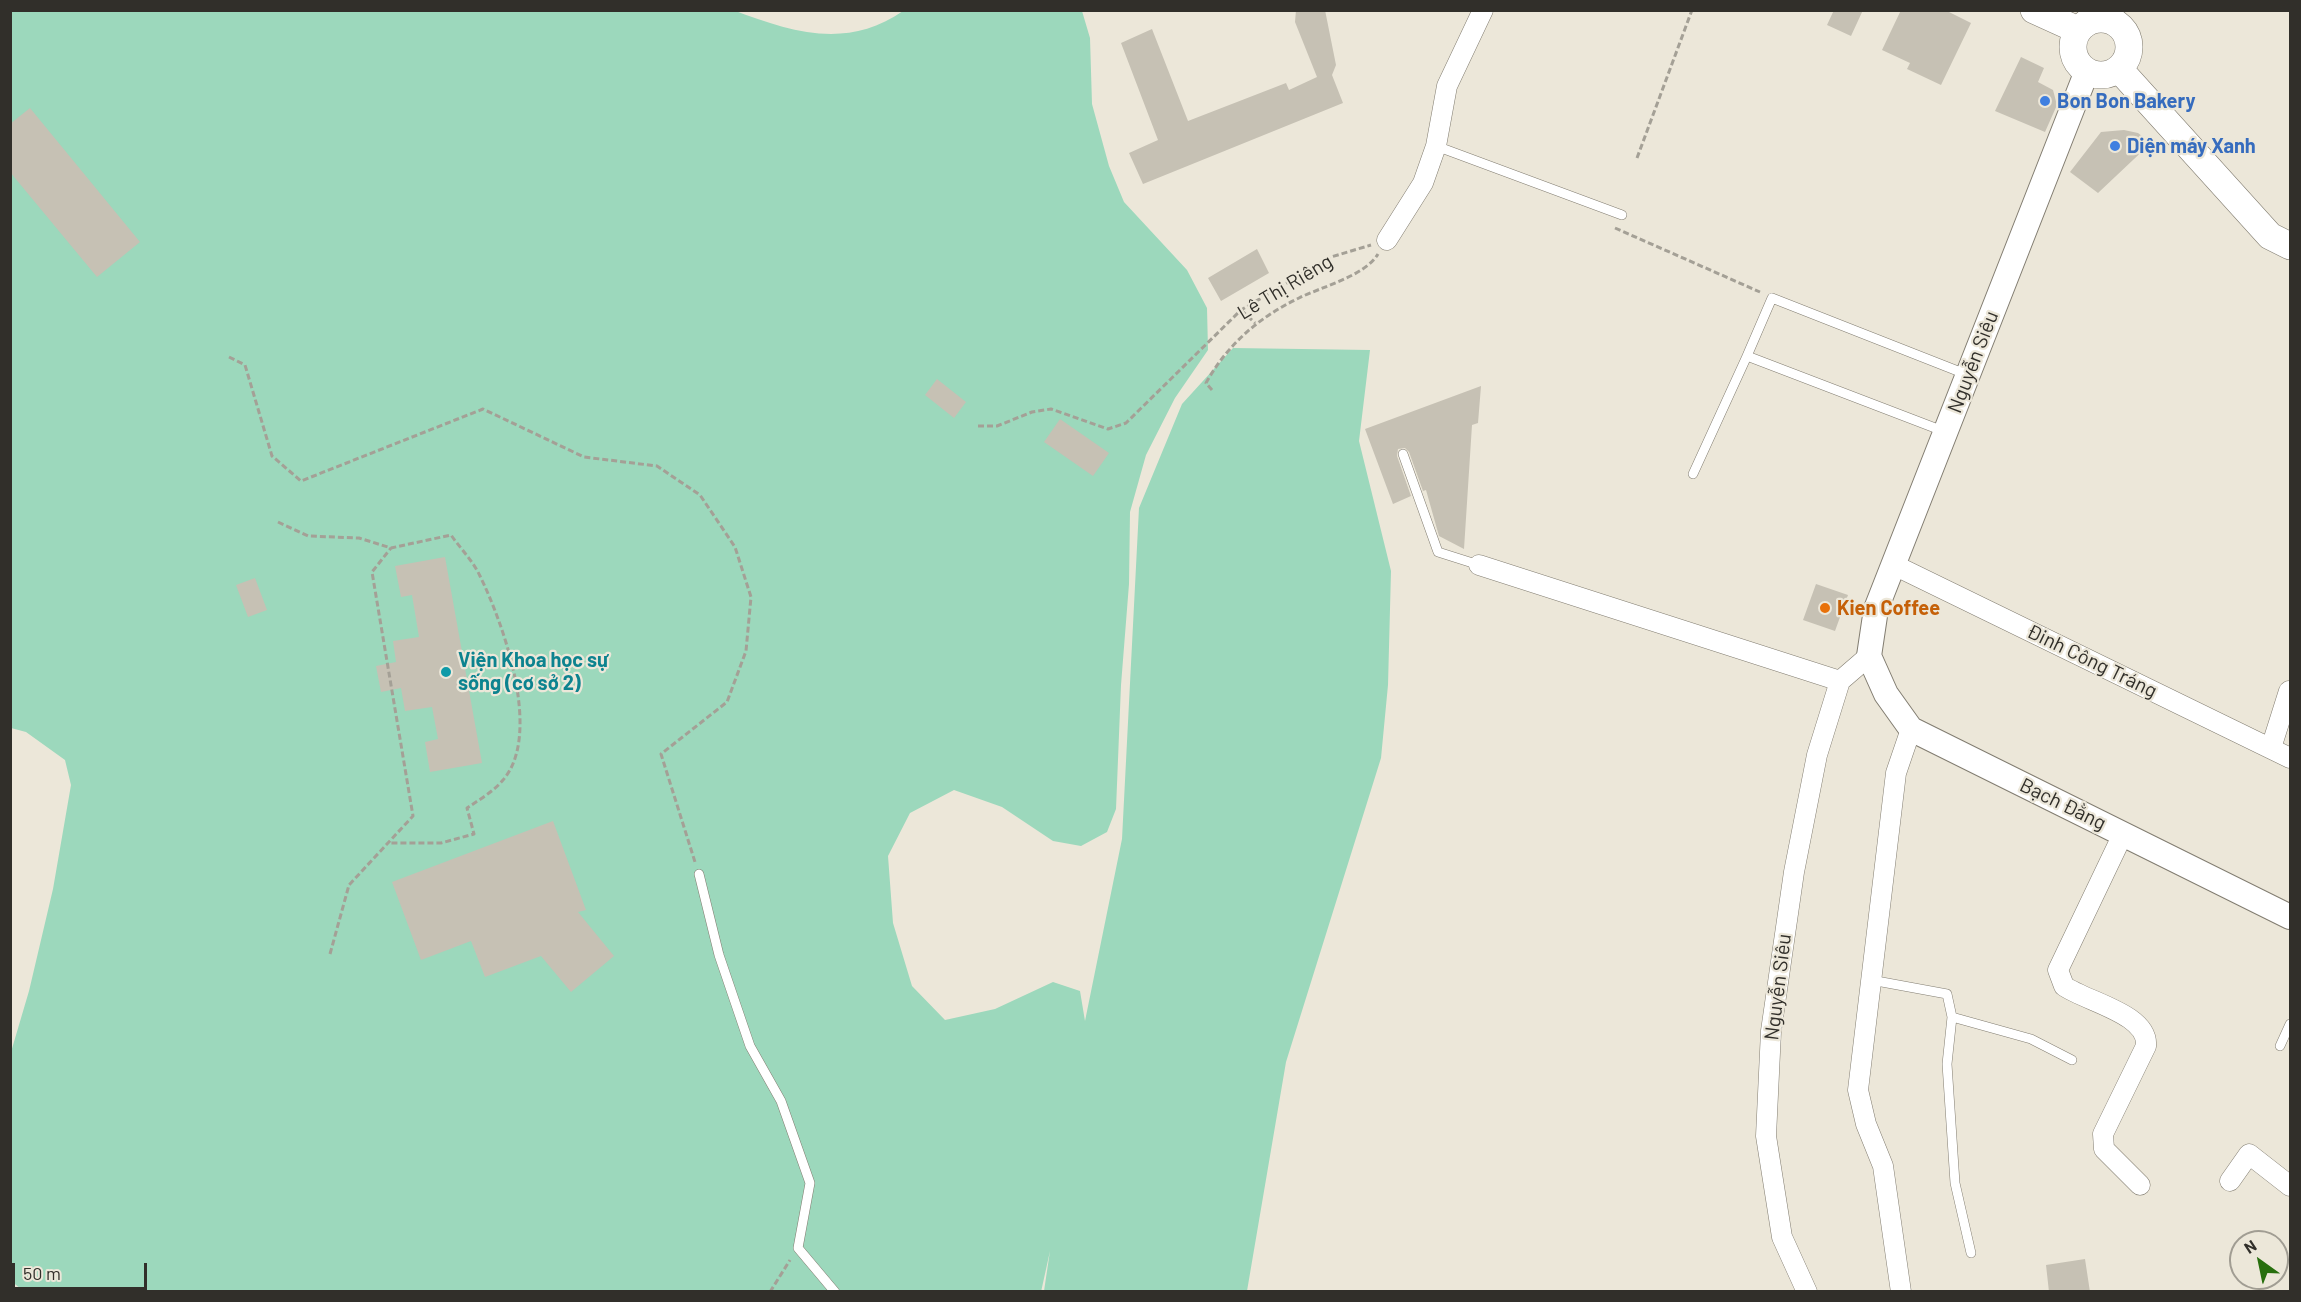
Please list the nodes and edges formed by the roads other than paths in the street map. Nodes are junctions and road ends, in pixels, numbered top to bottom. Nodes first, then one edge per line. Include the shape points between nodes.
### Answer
1 (1483, 10) edge
2 (2034, 10) edge
3 (2110, 15) edge
4 (2078, 30) junction
5 (2119, 69) junction
6 (2087, 70) junction
7 (1436, 146) junction
8 (1622, 215) road end
9 (1387, 240) road end
10 (2290, 246) edge
11 (1747, 356) junction
12 (1968, 375) junction
13 (1946, 432) junction
14 (1402, 454) dead end
15 (1693, 474) dead end
16 (1479, 565) joint
17 (1894, 565) junction
18 (1869, 656) junction
19 (1840, 681) junction
20 (2290, 689) edge
21 (1911, 729) junction
22 (2271, 748) junction
23 (2290, 758) edge
24 (2123, 834) junction
25 (699, 874) road end
26 (2290, 917) edge
27 (1871, 980) junction
28 (1952, 1017) junction
29 (2290, 1024) edge
30 (2280, 1046) dead end
31 (2072, 1060) dead end
32 (2230, 1181) dead end
33 (2140, 1185) dead end
34 (2290, 1186) edge
35 (1971, 1252) dead end
36 (836, 1292) edge
37 (1807, 1292) edge
38 (1901, 1292) edge

1 - 7 street via 1447,86
2 - 4 main road
3 - 4 main road via 2089,21
3 - 5 main road via 2126,35 2129,46
4 - 6 main road via 2073,51
5 - 6 main road via 2102,75
5 - 10 main road via 2270,236
6 - 12 street, Nguyễn Siêu
7 - 8 lane
7 - 9 street via 1423,183
11 - 12 lane via 1772,298
11 - 13 lane
11 - 15 lane
12 - 13 street, Nguyễn Siêu
13 - 17 street, Nguyễn Siêu
14 - 16 lane via 1438,552
16 - 19 street
17 - 18 street, Nguyễn Siêu via 1876,609
17 - 22 street, Đinh Công Tráng
18 - 19 street
18 - 21 street, Bạch Đằng via 1886,694
19 - 37 street, Nguyễn Siêu via 1817,755 1794,872 1771,1031 1766,1136 1782,1238
20 - 22 street
21 - 24 street, Bạch Đằng
21 - 27 street via 1896,773
22 - 23 street, Đinh Công Tráng
24 - 26 street, Bạch Đằng
24 - 33 street via 2058,970 2064,986 2137,1022 2147,1037 2102,1142 2104,1149
25 - 36 lane via 719,955 750,1046 780,1101 810,1183 798,1248
27 - 28 lane via 1947,994
27 - 38 street via 1858,1090 1883,1167
28 - 31 lane via 2031,1039
28 - 35 lane via 1947,1064 1954,1183
29 - 30 lane
32 - 34 street via 2248,1154

